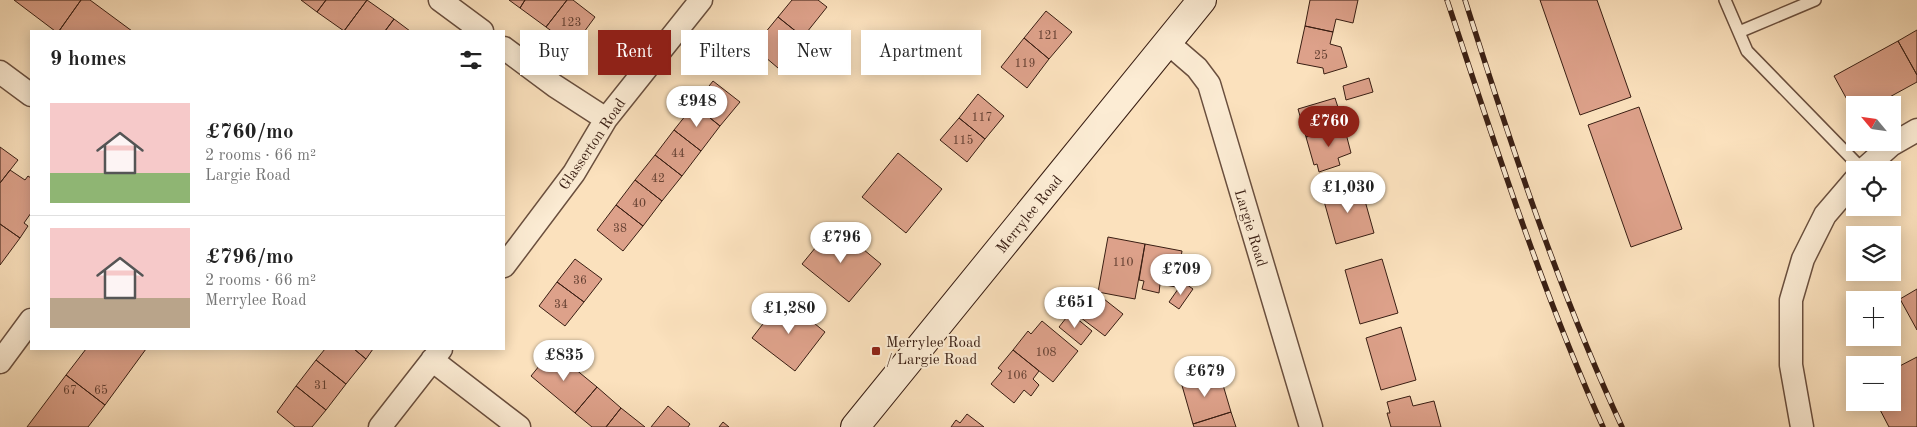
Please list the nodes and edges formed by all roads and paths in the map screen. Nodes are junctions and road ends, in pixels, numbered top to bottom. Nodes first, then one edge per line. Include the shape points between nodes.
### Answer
1 (440, 0) edge
2 (701, 0) edge
3 (1202, 0) edge
4 (1725, 0) edge
5 (1815, 0) edge
6 (481, 30) edge
7 (1739, 32) junction
8 (1168, 43) junction
9 (505, 49) edge
10 (0, 72) edge
11 (30, 94) edge
12 (606, 119) junction
13 (1917, 130) edge
14 (1854, 161) edge
15 (1873, 161) edge
16 (1846, 190) edge
17 (505, 265) edge
18 (30, 321) edge
19 (437, 354) edge
20 (0, 362) edge
21 (380, 427) edge
22 (519, 427) edge
23 (855, 427) edge
24 (1311, 427) edge
25 (1802, 427) edge

1 - 6 street
2 - 12 street, Glasserton Road
3 - 8 main road, Merrylee Road
4 - 7 lane
5 - 7 lane
7 - 14 lane via 1747,50
8 - 23 main road, Merrylee Road
8 - 24 street, Largie Road via 1197,68 1208,84
9 - 12 street
10 - 11 street
12 - 17 street, Glasserton Road via 574,173
13 - 15 street via 1891,145
16 - 25 street via 1825,214 1803,259 1791,300 1791,365
18 - 20 street
19 - 21 street
19 - 22 street

